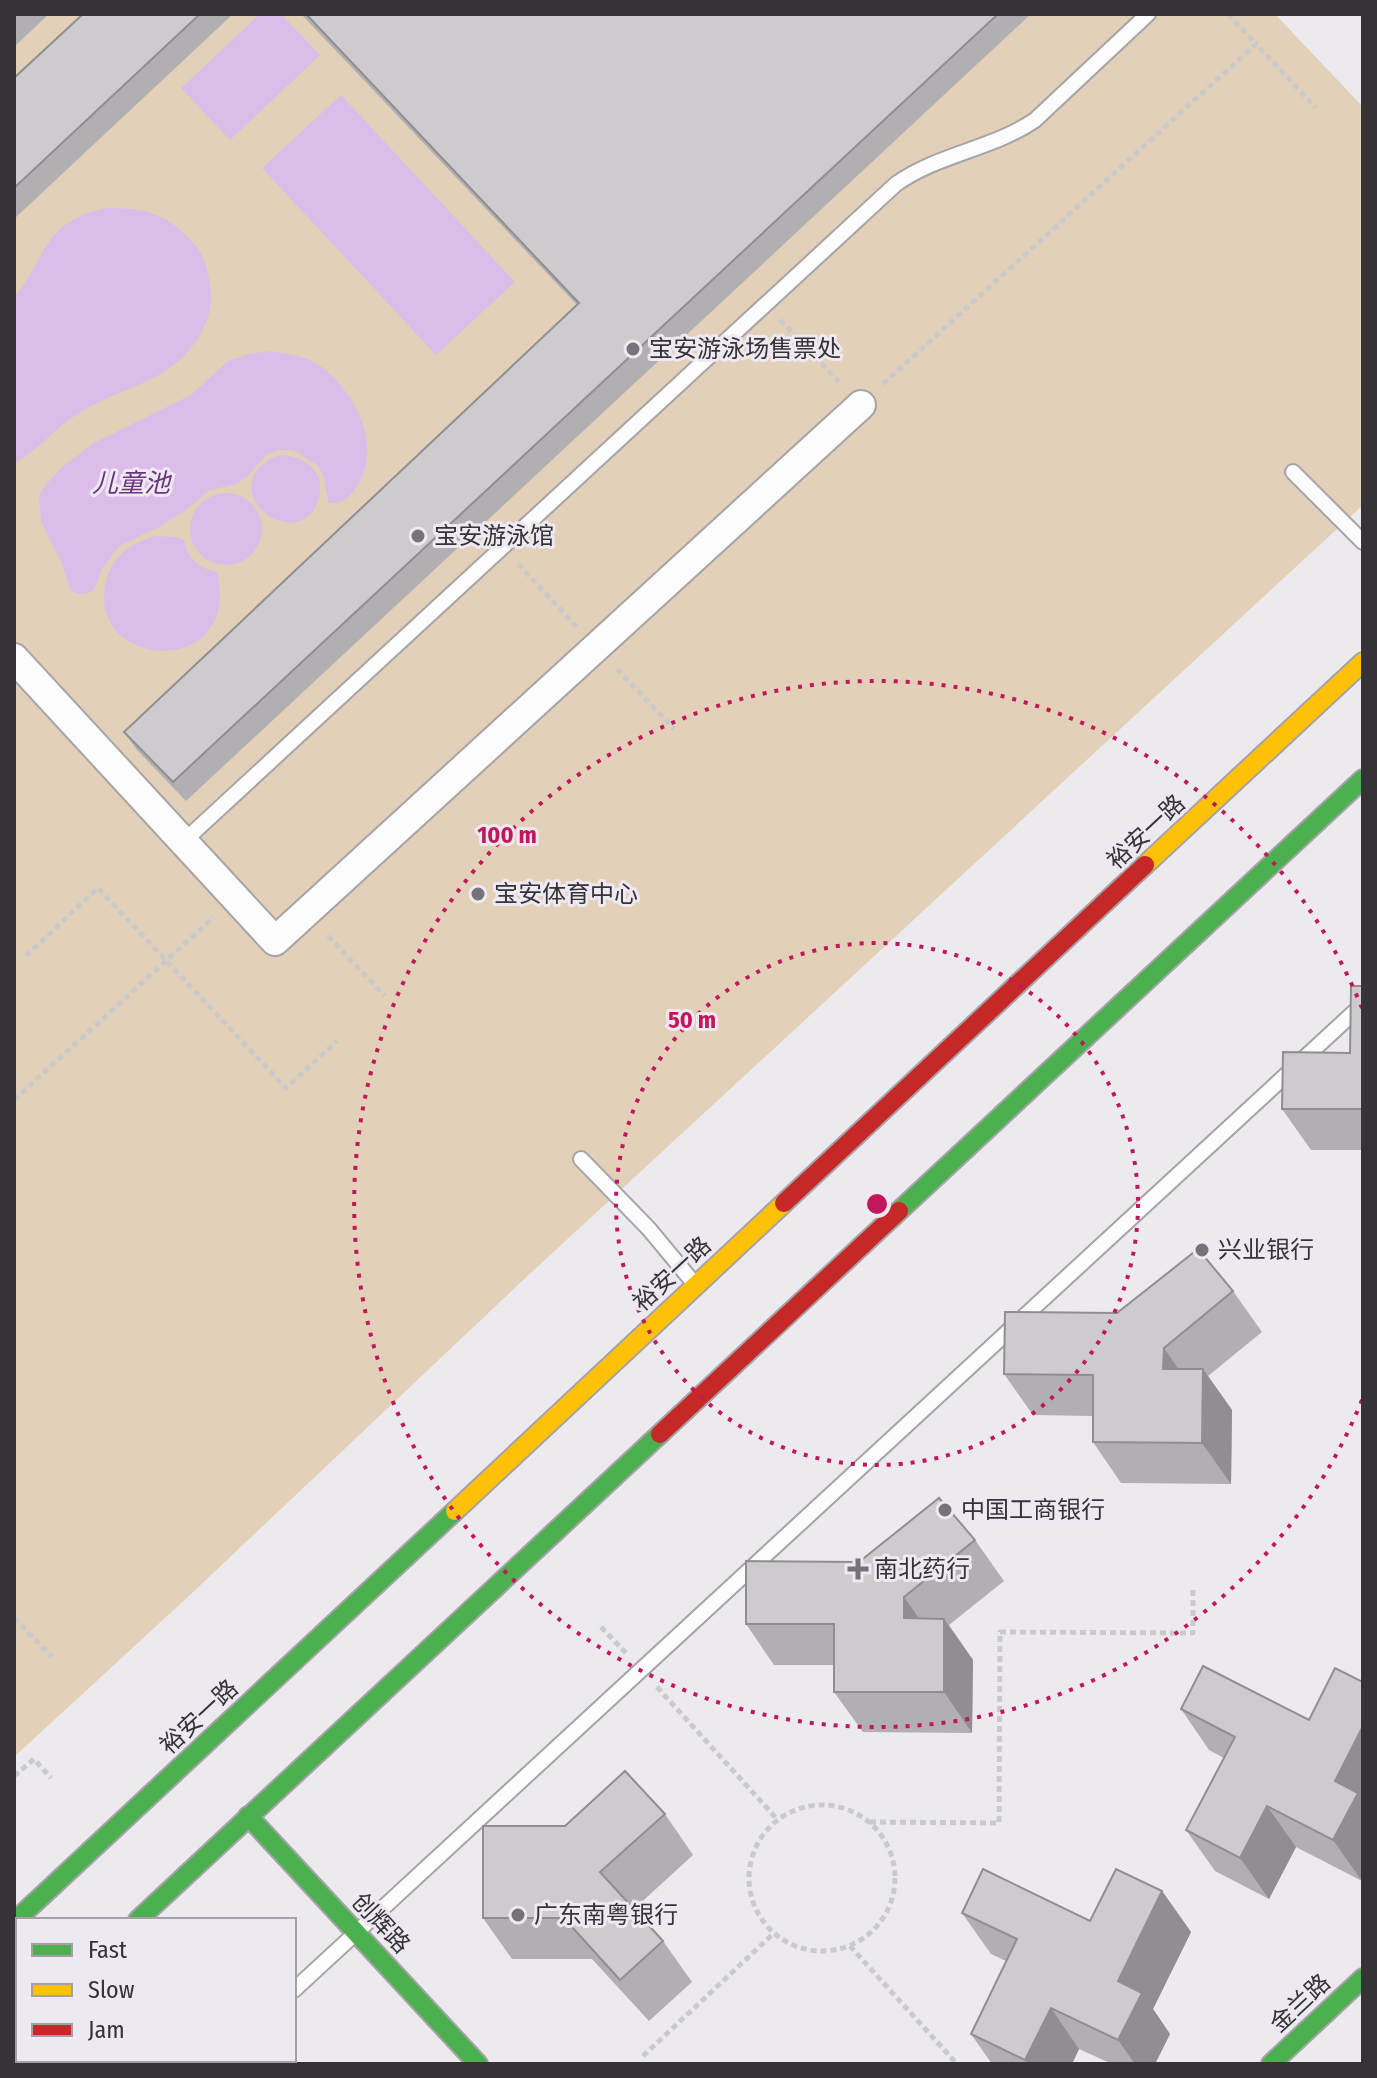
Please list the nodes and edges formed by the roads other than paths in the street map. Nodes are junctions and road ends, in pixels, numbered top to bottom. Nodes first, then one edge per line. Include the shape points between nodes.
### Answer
1 (1148, 14) edge
2 (861, 405) road end
3 (1293, 472) dead end
4 (1363, 542) edge
5 (14, 658) edge
6 (1363, 662) edge
7 (1363, 779) edge
8 (183, 842) junction
9 (1363, 1004) edge
10 (581, 1159) dead end
11 (696, 1285) junction
12 (248, 1816) junction
13 (18, 1918) edge
14 (140, 1918) edge
15 (356, 1932) junction
16 (1363, 1978) edge
17 (296, 1988) edge
18 (478, 2064) edge
19 (1271, 2064) edge

1 - 8 lane via 1035,120 919,169 896,184
2 - 8 street via 275,941
3 - 4 lane
5 - 8 street
6 - 11 main road, 裕安一路
7 - 12 main road via 1352,800
9 - 15 lane
10 - 11 lane
11 - 13 main road, 裕安一路
12 - 14 main road
12 - 15 main road, 创辉路
15 - 17 lane
15 - 18 main road, 创辉路
16 - 19 main road, 金兰路

